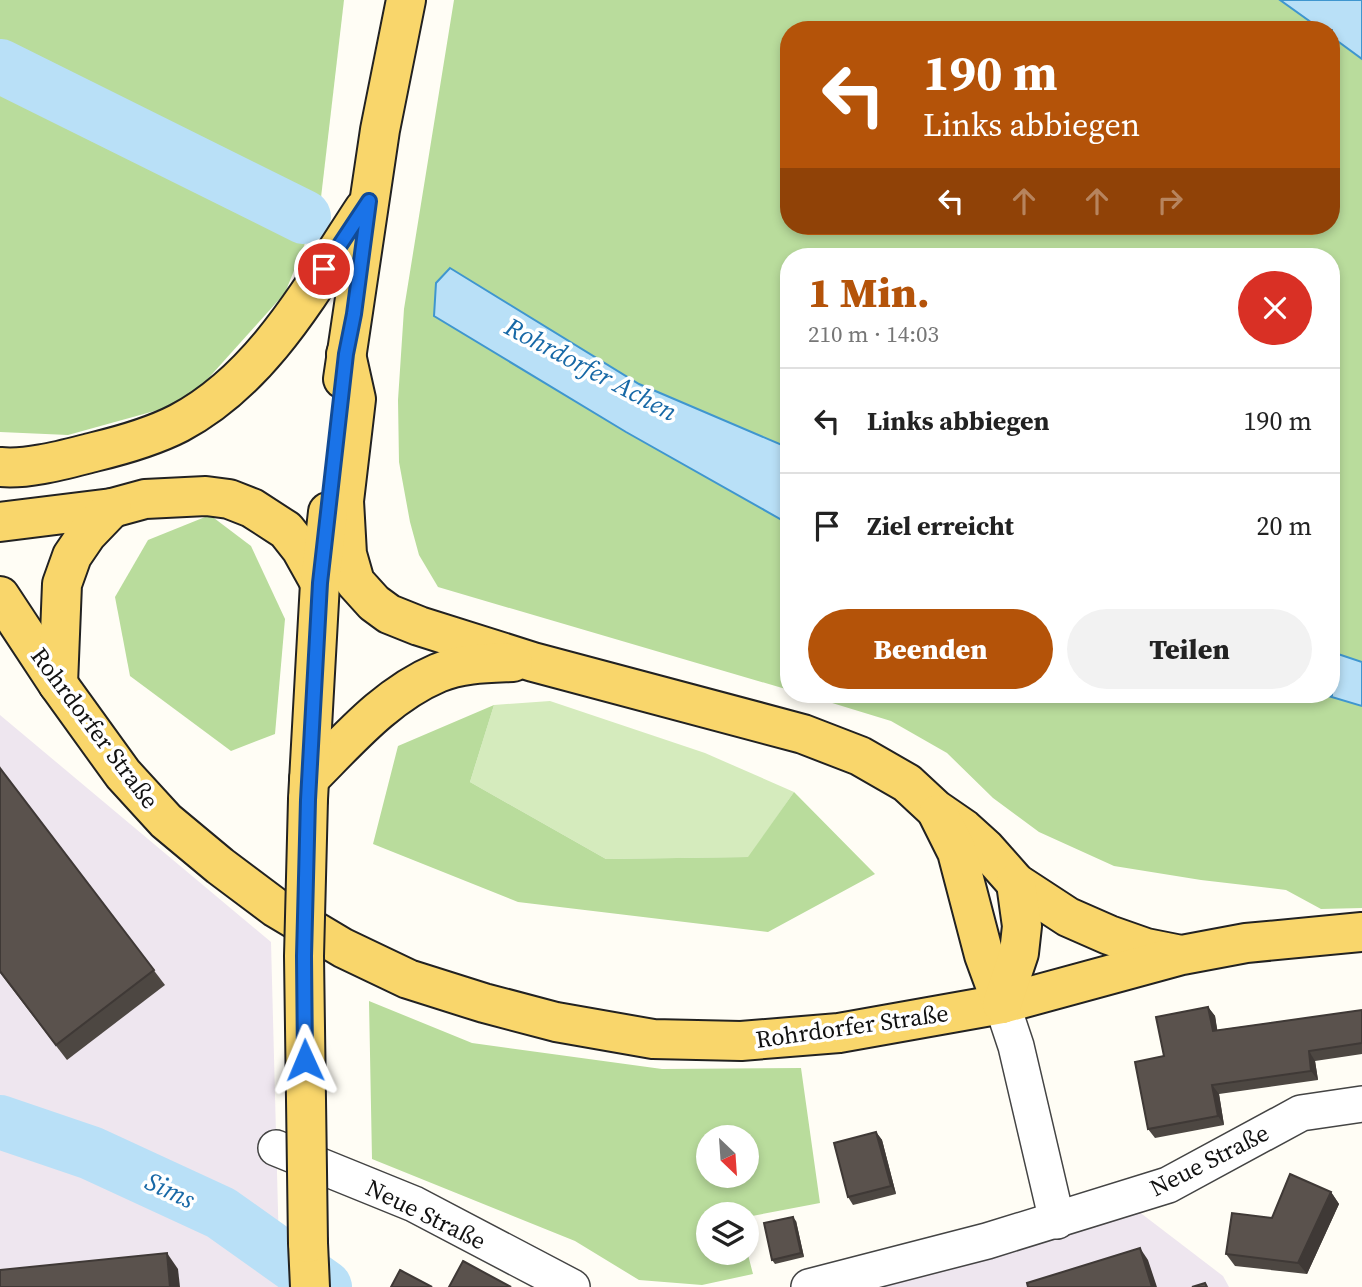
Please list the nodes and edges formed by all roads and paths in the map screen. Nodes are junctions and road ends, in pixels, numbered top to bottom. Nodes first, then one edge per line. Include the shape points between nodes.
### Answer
1 (406, 0) edge
2 (369, 201) junction
3 (346, 354) junction
4 (5, 470) edge
5 (112, 508) junction
6 (0, 522) edge
7 (320, 583) junction
8 (0, 596) edge
9 (533, 662) junction
10 (58, 684) junction
11 (308, 789) junction
12 (934, 809) junction
13 (1016, 883) junction
14 (1362, 932) edge
15 (1182, 955) junction
16 (1002, 1004) junction
17 (1362, 1104) edge
18 (276, 1147) dead end
19 (1057, 1221) junction
20 (310, 1287) edge
21 (572, 1287) edge
22 (809, 1287) edge

1 - 2 main road
2 - 3 main road
2 - 4 main road via 295,315 218,398 179,423 137,441
3 - 7 main road
3 - 9 main road via 356,399 344,501 347,554 355,582 389,614
5 - 6 main road
5 - 7 main road via 145,499 229,499 286,530
5 - 10 main road via 72,556 62,584
7 - 11 main road
8 - 10 main road, Rohrdorfer Straße
9 - 11 main road via 440,672 392,699 344,743
9 - 12 main road via 803,734 860,756 908,783
10 - 16 main road, Rohrdorfer Straße via 123,774 166,821 276,908 408,979 556,1023 653,1039 741,1041 839,1032
11 - 20 main road, bridge via 304,956
12 - 13 main road via 964,829
12 - 16 main road via 957,852 984,956
13 - 15 main road via 1068,917 1109,935
13 - 16 main road via 1023,926
14 - 15 main road, Rohrdorfer Straße via 1246,943
15 - 16 main road, Rohrdorfer Straße
16 - 19 street
17 - 19 street, Neue Straße via 1301,1113 1168,1185
18 - 21 street, Neue Straße via 414,1204
19 - 22 street, Neue Straße

